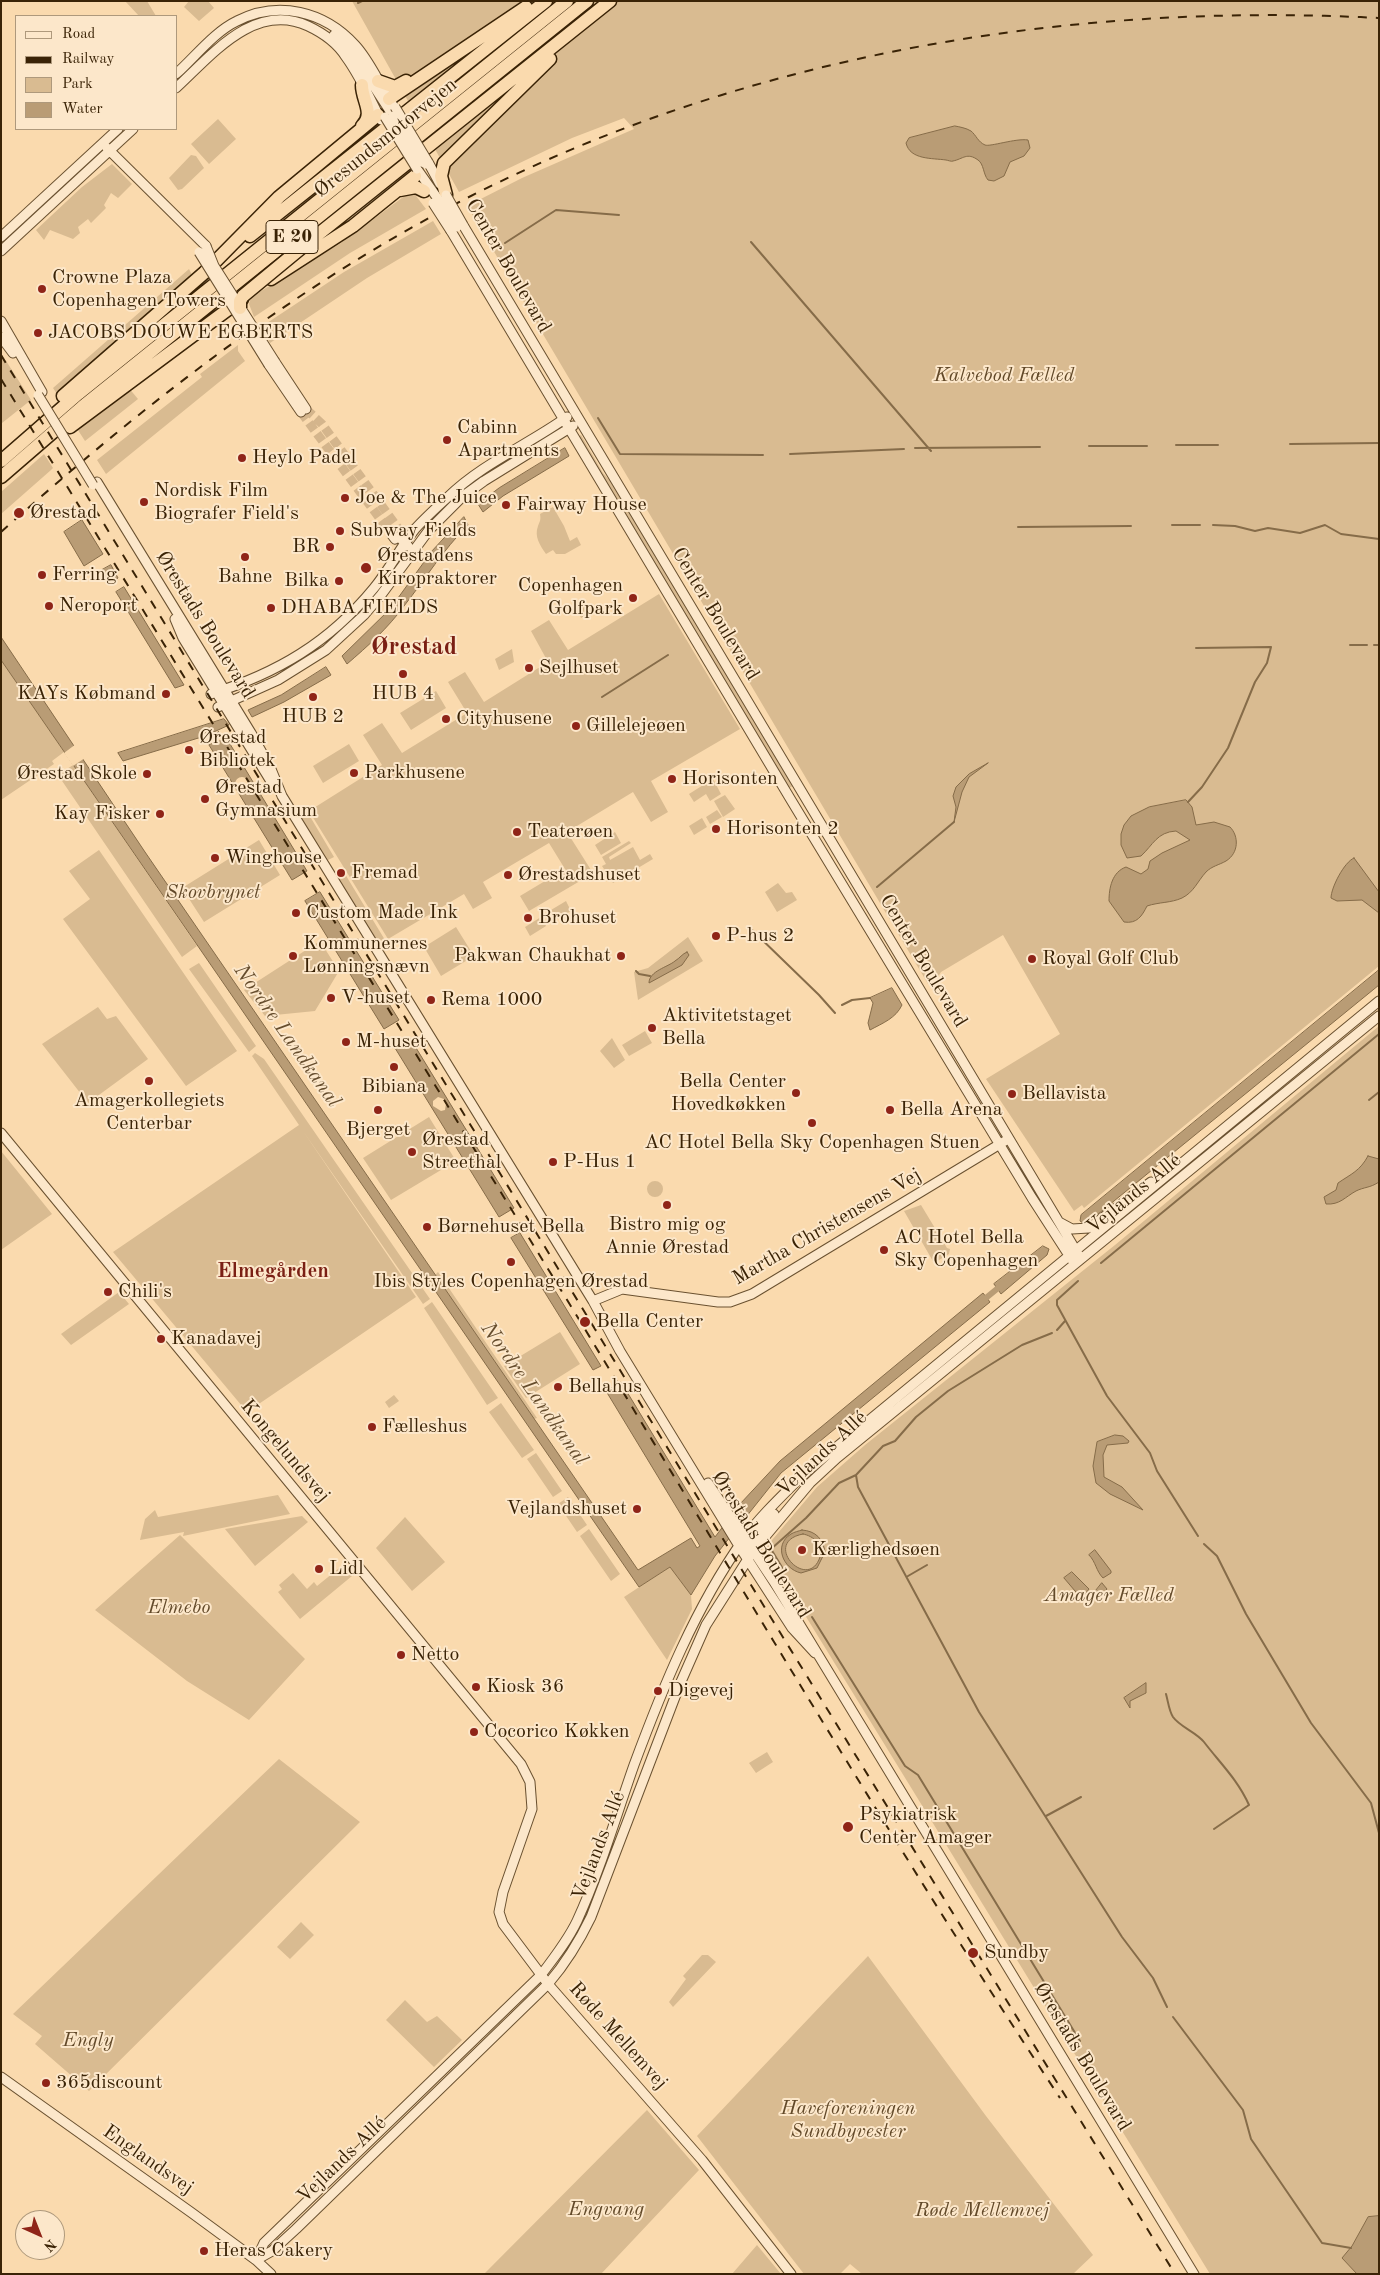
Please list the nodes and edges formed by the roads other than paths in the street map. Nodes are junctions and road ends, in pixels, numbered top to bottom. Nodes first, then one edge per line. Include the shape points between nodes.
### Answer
1 (535, 1) edge
2 (546, 1) edge
3 (567, 1) edge
4 (587, 1) edge
5 (612, 1) edge
6 (318, 30) junction
7 (477, 39) junction
8 (178, 72) edge
9 (378, 81) junction
10 (362, 85) junction
11 (178, 86) edge
12 (386, 110) junction
13 (117, 130) edge
14 (132, 130) edge
15 (352, 136) junction
16 (467, 138) junction
17 (103, 143) junction
18 (110, 150) junction
19 (421, 168) junction
20 (424, 190) junction
21 (398, 191) junction
22 (439, 199) junction
23 (457, 228) junction
24 (1, 237) edge
25 (1, 251) edge
26 (214, 272) junction
27 (240, 308) junction
28 (1, 321) edge
29 (1, 337) edge
30 (272, 364) junction
31 (40, 393) junction
32 (304, 410) tunnel mouth
33 (574, 412) junction
34 (565, 419) junction
35 (580, 422) junction
36 (570, 428) junction
37 (1, 450) edge
38 (1, 461) edge
39 (1, 478) edge
40 (399, 536) junction
41 (411, 553) junction
42 (217, 692) junction
43 (225, 704) junction
44 (1379, 1001) edge
45 (1379, 1016) edge
46 (1, 1133) edge
47 (1009, 1138) junction
48 (1000, 1144) junction
49 (1167, 1175) junction
50 (1058, 1221) junction
51 (1075, 1258) junction
52 (593, 1301) junction
53 (746, 1549) junction
54 (499, 1912) joint
55 (541, 1975) junction
56 (548, 1984) junction
57 (1, 2077) edge
58 (256, 2260) junction
59 (272, 2274) edge
60 (791, 2274) edge
61 (1194, 2274) edge

1 - 7 highway
2 - 26 highway via 284,209
3 - 38 highway, Øresundsmotorvejen / E 20 via 78,394
4 - 39 highway, Øresundsmotorvejen / E 20 via 82,407
5 - 16 highway
5 - 27 highway, bridge via 306,244 243,296
6 - 10 street, Center Boulevard via 346,55
6 - 11 street, Center Boulevard via 278,20 259,23 222,45
6 - 12 street via 332,33 346,45
7 - 9 highway via 450,50 400,86
7 - 12 highway
8 - 9 street, Center Boulevard via 236,21 259,13 295,11 322,18 341,31 356,46
9 - 12 street, Center Boulevard
10 - 12 street, Center Boulevard
10 - 15 highway via 369,118
12 - 15 highway
12 - 19 street, Center Boulevard
12 - 19 street, Center Boulevard, bridge
13 - 17 street
14 - 18 street
15 - 37 highway via 279,197 204,273
16 - 19 highway
16 - 22 highway via 441,168
17 - 18 street
17 - 24 street
18 - 25 street
18 - 26 street, bridge via 182,222
19 - 20 street, Center Boulevard
19 - 21 highway
19 - 22 street, Center Boulevard
20 - 21 highway via 411,187
20 - 22 street, Center Boulevard
21 - 39 highway via 353,226 219,314
22 - 23 street, Center Boulevard, bridge
22 - 23 street, Center Boulevard, bridge
23 - 33 street, Center Boulevard via 481,257
23 - 34 street, Center Boulevard
26 - 27 street, bridge
26 - 30 street, bridge
27 - 30 street, bridge
28 - 31 street, Ørestads Boulevard
29 - 31 street, Ørestads Boulevard
30 - 32 street
31 - 42 street, Ørestads Boulevard, bridge
33 - 34 street
33 - 35 street, Center Boulevard
34 - 36 street, Center Boulevard
34 - 40 street via 477,472 430,514
35 - 36 street
35 - 47 street, Center Boulevard
36 - 41 street via 466,494 429,530
36 - 48 street, Center Boulevard
40 - 41 street
40 - 42 street via 370,594 340,624 273,672
41 - 43 street via 364,615 331,645 278,680
42 - 43 street, Ørestads Boulevard
43 - 52 street, Ørestads Boulevard via 271,769 282,796
44 - 49 street, Vejlands Allé
45 - 51 street, Vejlands Allé
46 - 54 street, Kongelundsvej via 521,1764 530,1782 530,1821 503,1892
47 - 48 street, Martha Christensens Vej
47 - 50 street, Center Boulevard
48 - 51 street, Center Boulevard
48 - 52 street, Martha Christensens Vej via 752,1294 730,1302 718,1302 622,1289
49 - 50 street, Vejlands Allé via 1146,1185 1085,1230 1072,1229
49 - 51 street, Vejlands Allé
50 - 51 street, Center Boulevard
51 - 53 street, Vejlands Allé via 1005,1323 837,1458
51 - 53 street, Vejlands Allé via 805,1474 784,1494
52 - 53 street, Ørestads Boulevard via 620,1351 683,1452 708,1484
53 - 55 street, Vejlands Allé via 699,1611 635,1762 576,1922
53 - 56 street, Vejlands Allé via 721,1590 722,1597 695,1647 591,1917 576,1948
53 - 61 street, Ørestads Boulevard via 815,1653
54 - 55 street, Røde Mellemvej via 511,1936
55 - 56 street, Røde Mellemvej
55 - 58 street, Vejlands Allé via 264,2243
56 - 58 street, Vejlands Allé via 296,2229 272,2251
56 - 60 street, Røde Mellemvej via 702,2160
57 - 58 street, Englandsvej
58 - 59 street, Englandsvej

